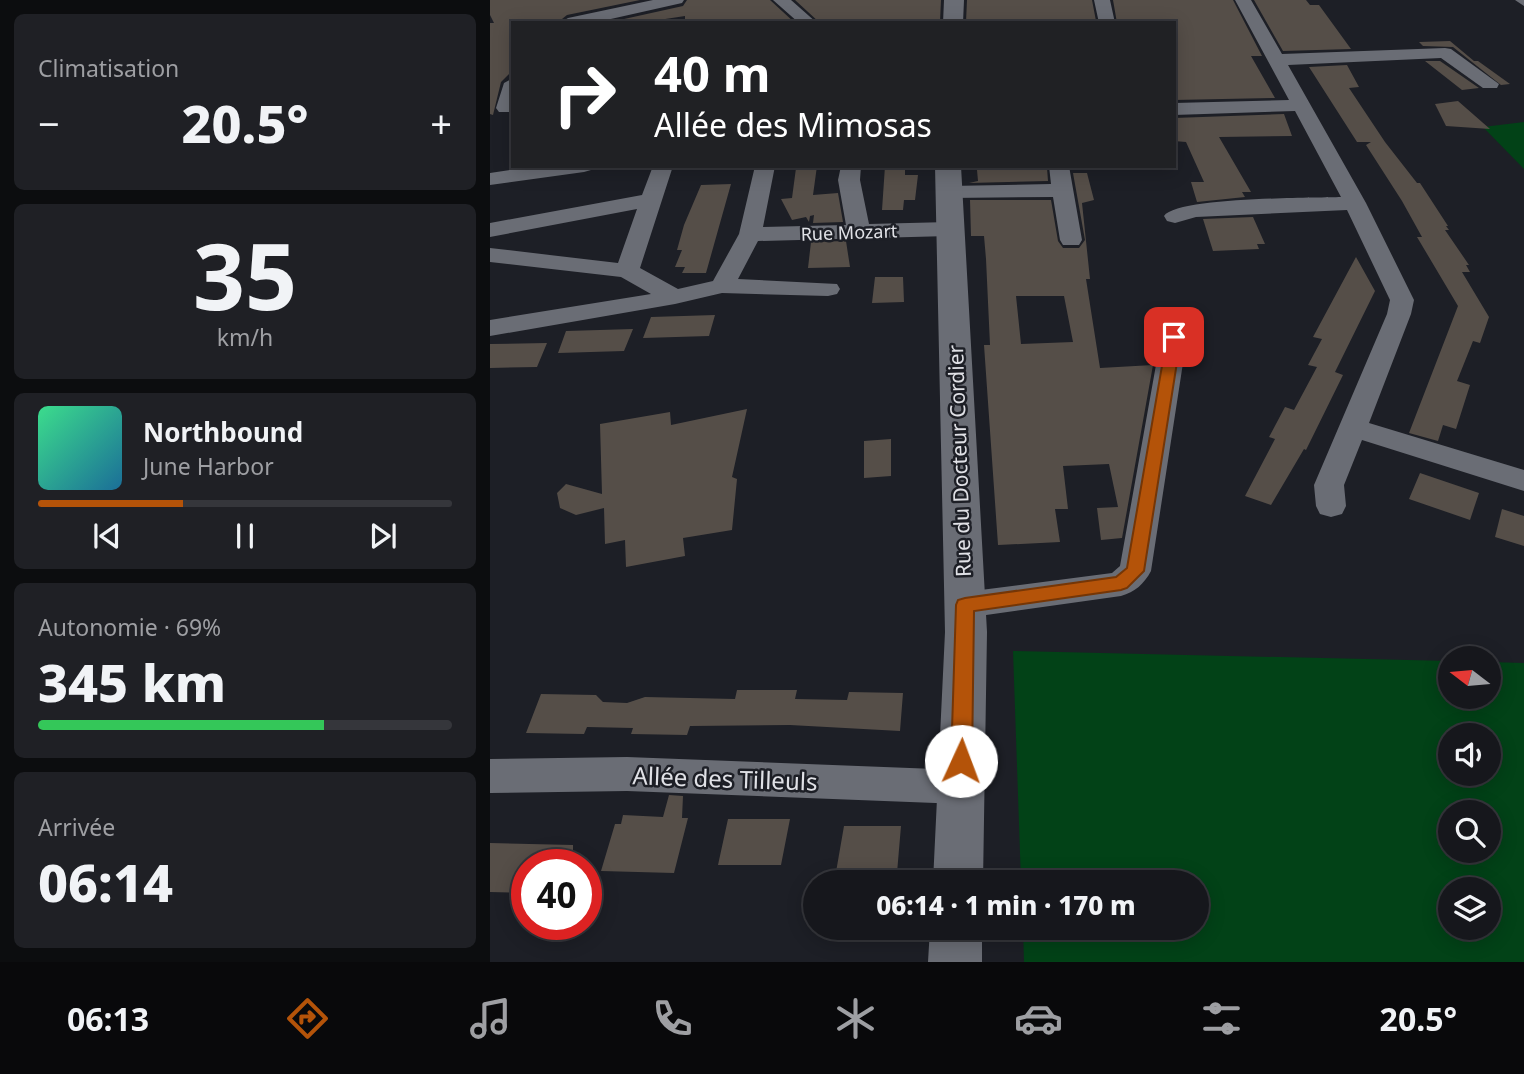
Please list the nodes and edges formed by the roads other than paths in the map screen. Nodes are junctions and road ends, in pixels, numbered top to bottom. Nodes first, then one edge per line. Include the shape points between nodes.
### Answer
1 (676, 0) edge
2 (781, 0) edge
3 (954, 0) edge
4 (1102, 0) edge
5 (1243, 0) edge
6 (577, 21) edge
7 (806, 21) edge
8 (953, 21) edge
9 (1107, 21) edge
10 (1277, 60) junction
11 (1490, 84) dead end
12 (511, 91) edge
13 (1301, 105) junction
14 (506, 108) dead end
15 (1176, 109) edge
16 (570, 168) edge
17 (662, 168) edge
18 (765, 168) edge
19 (851, 168) edge
20 (1059, 168) edge
21 (490, 179) edge
22 (1063, 190) junction
23 (949, 196) edge
24 (652, 200) junction
25 (1355, 203) junction
26 (1175, 216) dead end
27 (490, 230) edge
28 (859, 232) junction
29 (750, 234) junction
30 (1071, 240) dead end
31 (490, 255) edge
32 (627, 271) junction
33 (722, 286) junction
34 (828, 289) dead end
35 (675, 297) junction
36 (490, 328) edge
37 (1174, 337) dead end
38 (1354, 428) junction
39 (1524, 481) edge
40 (1331, 506) dead end
41 (965, 605) junction
42 (490, 776) edge
43 (961, 788) junction
44 (958, 870) edge
45 (956, 940) edge
46 (955, 962) edge

1 - 6 street
2 - 7 street
3 - 8 street
4 - 9 street
5 - 10 street
10 - 11 street via 1445,52
10 - 13 street
12 - 14 street
13 - 15 street
13 - 25 street
16 - 21 street
17 - 24 street
18 - 29 street
19 - 28 street
20 - 22 street
22 - 23 street, Rue Mozart
22 - 30 street
23 - 28 street, Rue Mozart
23 - 41 street, Rue du Docteur Cordier
24 - 27 street
24 - 32 street
25 - 26 street via 1194,210
25 - 38 street via 1402,300
28 - 29 street, Rue Mozart
29 - 33 street
31 - 32 street
32 - 35 street
33 - 34 street
33 - 35 street
35 - 36 street
37 - 41 street via 1135,571 1121,583
38 - 39 street
38 - 40 street via 1329,485
41 - 43 street, Rue du Docteur Cordier
42 - 43 street, Allée des Tilleuls via 627,775
43 - 44 street, Rue du Docteur Cordier
45 - 46 street

